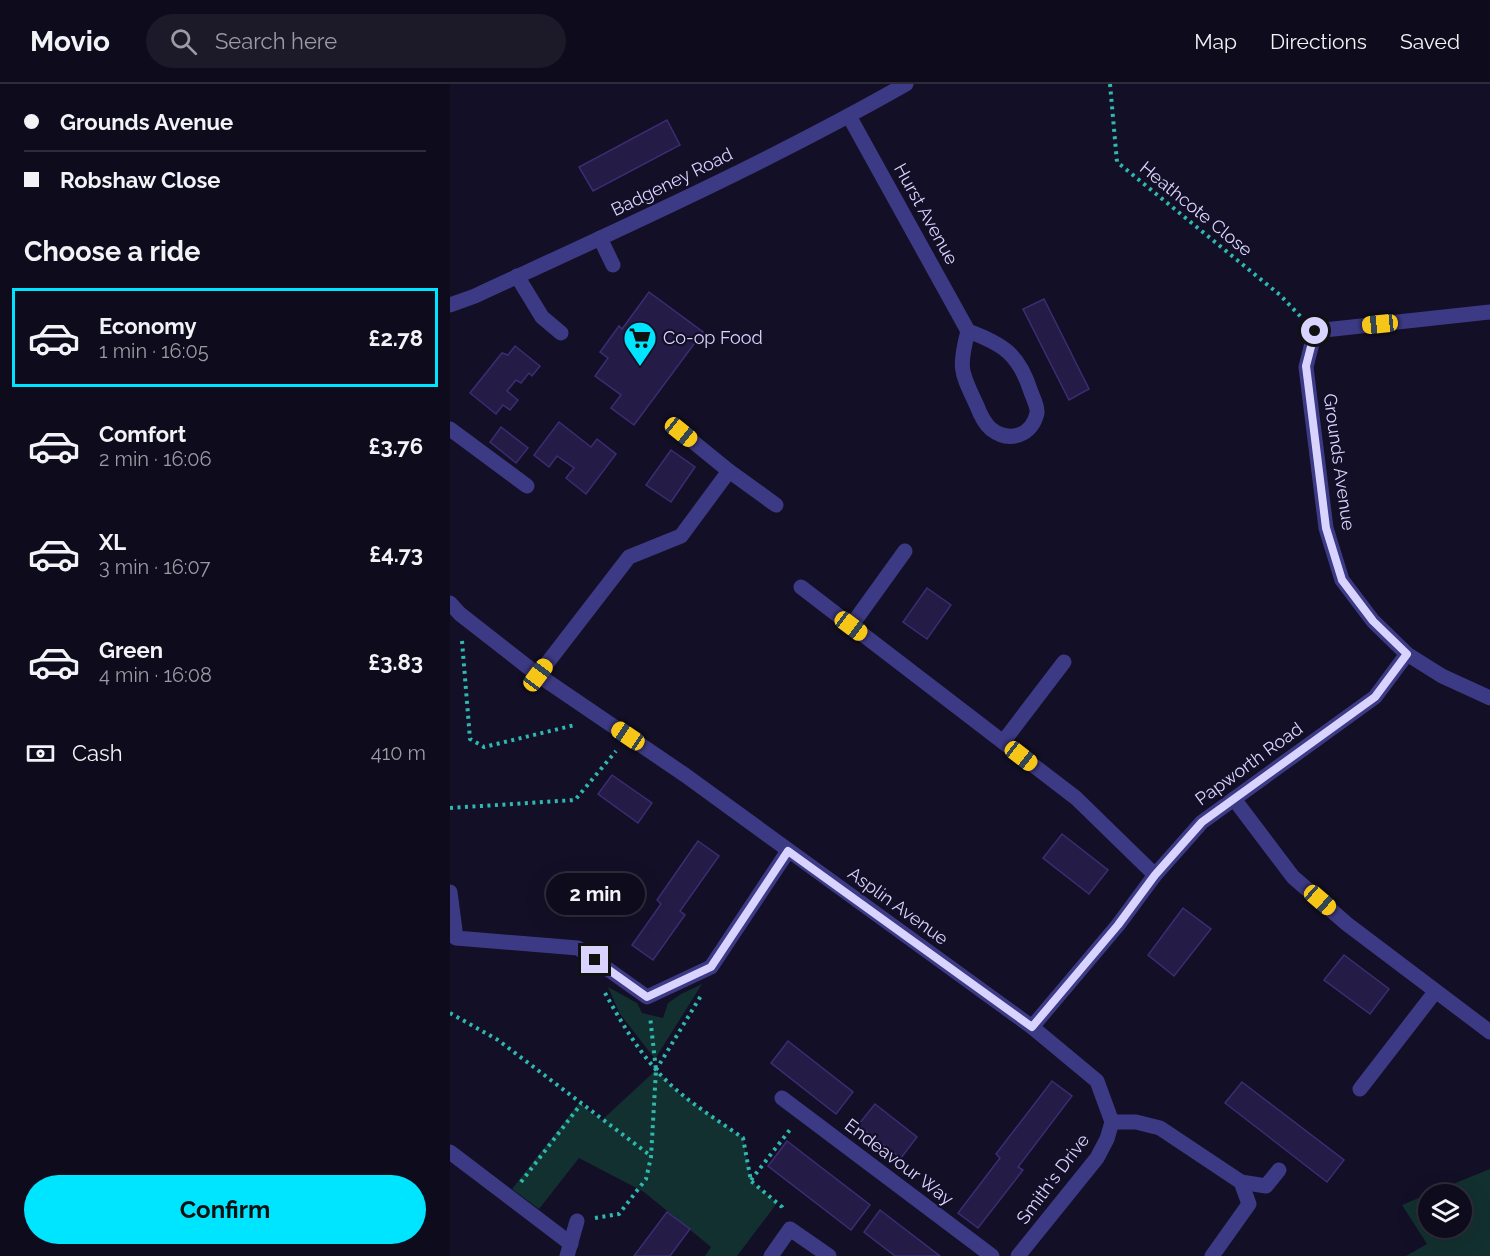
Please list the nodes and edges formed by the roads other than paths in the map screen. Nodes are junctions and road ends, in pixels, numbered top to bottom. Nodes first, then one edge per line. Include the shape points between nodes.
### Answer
1 (906, 84) edge
2 (849, 116) junction
3 (600, 238) junction
4 (613, 265) dead end
5 (518, 276) junction
6 (450, 305) edge
7 (1490, 312) edge
8 (968, 331) junction
9 (561, 333) dead end
10 (450, 429) edge
11 (681, 432) dead end
12 (729, 471) junction
13 (527, 486) dead end
14 (776, 505) dead end
15 (905, 551) dead end
16 (801, 587) dead end
17 (455, 608) edge
18 (851, 626) junction
19 (1407, 654) junction
20 (1064, 662) dead end
21 (538, 675) junction
22 (1490, 698) edge
23 (1003, 742) junction
24 (1234, 799) junction
25 (788, 851) junction
26 (1155, 875) junction
27 (450, 892) edge
28 (1435, 992) junction
29 (1032, 1027) junction
30 (1490, 1032) edge
31 (1360, 1089) dead end
32 (782, 1098) dead end
33 (1112, 1122) junction
34 (450, 1152) edge
35 (1279, 1170) dead end
36 (1241, 1182) junction
37 (577, 1221) road end
38 (569, 1250) edge
39 (771, 1256) edge
40 (829, 1256) edge
41 (992, 1256) edge
42 (1018, 1256) edge
43 (1212, 1256) edge

1 - 2 street, Badgeney Road
2 - 3 street, Badgeney Road
2 - 8 street, Hurst Avenue
3 - 4 street
3 - 5 street, Badgeney Road
5 - 6 street, Badgeney Road
5 - 9 street via 542,317
7 - 19 street, Grounds Avenue via 1315,331 1306,366 1326,528 1342,580 1373,621
8 - 8 street via 996,342 1013,356 1029,384 1038,411 1032,427 1019,436 1005,436 990,429 983,420 962,373
10 - 13 street
11 - 12 street
12 - 14 street
12 - 21 street via 681,536 629,557
15 - 18 street
16 - 18 street
17 - 21 street, Asplin Avenue
18 - 23 street
19 - 22 street, Grounds Avenue via 1442,676
19 - 24 street, Papworth Road via 1375,697
20 - 23 street
21 - 25 street, Asplin Avenue
23 - 26 street via 1076,798
24 - 26 street, Papworth Road via 1202,822
24 - 28 street via 1293,877
25 - 27 street via 711,967 647,997 578,948 456,938
25 - 29 street, Asplin Avenue
26 - 29 street, Papworth Road
28 - 30 street
28 - 31 street
29 - 33 street, Asplin Avenue via 1097,1081
32 - 41 street, Endeavour Way
33 - 36 street via 1160,1128
33 - 42 street, Smith's Drive via 1097,1158
34 - 38 street via 510,1197
35 - 36 street via 1266,1186
36 - 43 street via 1249,1204
37 - 38 street
39 - 40 street via 790,1229

